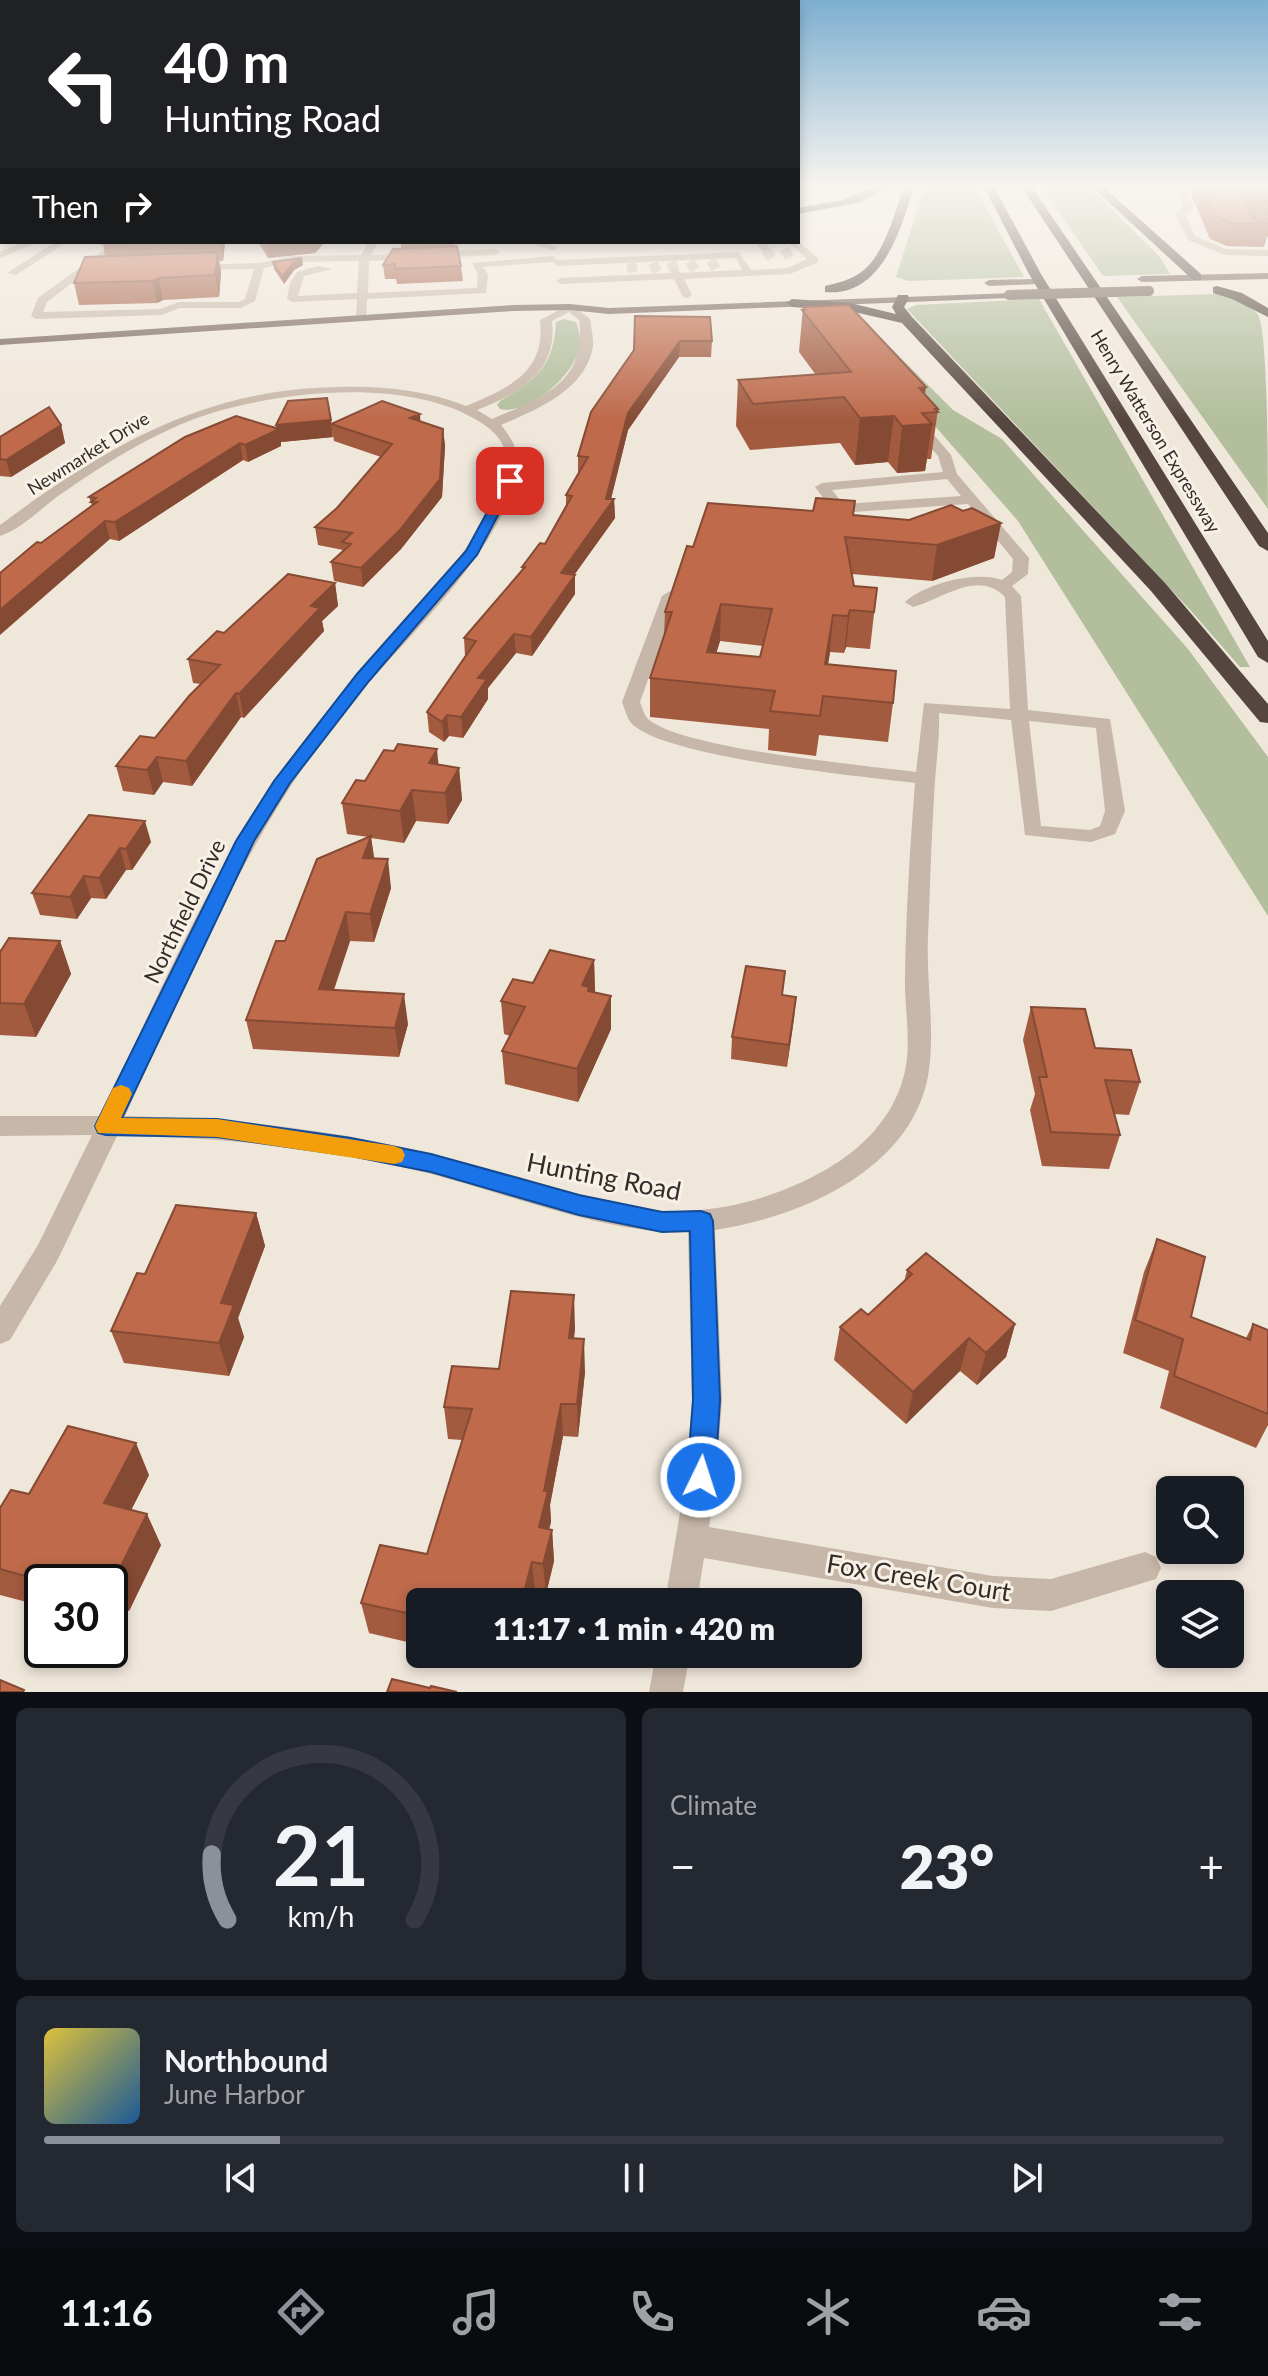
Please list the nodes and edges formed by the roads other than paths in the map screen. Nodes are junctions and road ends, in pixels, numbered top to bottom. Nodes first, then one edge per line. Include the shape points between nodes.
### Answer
1 (25, 262) edge
2 (93, 262) edge
3 (279, 262) edge
4 (363, 262) joint
5 (494, 262) edge
6 (556, 262) edge
7 (602, 262) edge
8 (614, 262) edge
9 (722, 262) edge
10 (742, 262) edge
11 (774, 262) tunnel mouth
12 (807, 262) edge
13 (877, 262) edge
14 (1029, 262) edge
15 (1077, 262) edge
16 (1180, 262) edge
17 (714, 265) junction
18 (260, 266) junction
19 (693, 266) junction
20 (183, 267) edge
21 (673, 267) junction
22 (788, 267) junction
23 (632, 268) junction
24 (655, 268) junction
25 (874, 268) junction
26 (6, 272) edge
27 (106, 272) edge
28 (748, 273) junction
29 (75, 274) junction
30 (1268, 276) edge
31 (1197, 277) junction
32 (608, 279) junction
33 (561, 281) junction
34 (963, 284) dead end
35 (7, 286) dead end
36 (869, 288) dead end
37 (897, 288) junction
38 (1255, 289) dead end
39 (801, 290) dead end
40 (822, 290) joint
41 (1217, 290) junction
42 (700, 294) dead end
43 (687, 295) junction
44 (362, 296) junction
45 (789, 297) junction
46 (292, 299) junction
47 (570, 307) junction
48 (161, 312) junction
49 (124, 313) junction
50 (1268, 313) edge
51 (361, 318) junction
52 (907, 320) junction
53 (285, 322) junction
54 (157, 330) junction
55 (110, 333) junction
56 (0, 342) edge
57 (480, 417) junction
58 (930, 439) edge
59 (951, 475) junction
60 (972, 499) junction
61 (0, 532) edge
62 (1268, 546) edge
63 (1003, 586) junction
64 (670, 596) edge
65 (913, 602) dead end
66 (1268, 657) edge
67 (1019, 715) junction
68 (1268, 717) edge
69 (925, 779) junction
70 (0, 1126) edge
71 (106, 1126) junction
72 (701, 1221) junction
73 (0, 1331) edge
74 (691, 1540) junction
75 (1145, 1568) dead end
76 (683, 1588) edge
77 (670, 1668) edge
78 (666, 1692) edge

1 - 26 street
2 - 29 street
3 - 18 street
4 - 44 street
4 - 46 street via 301,272 294,280
5 - 44 street via 476,265 483,275 482,291
6 - 33 street
7 - 32 street
8 - 23 street
9 - 17 street
10 - 28 street
11 - 22 street
12 - 22 street
13 - 25 highway
14 - 66 highway, Henry Watterson Expressway
15 - 62 highway, Henry Watterson Expressway
16 - 31 highway
17 - 19 street
17 - 19 street
17 - 28 street
18 - 20 street
18 - 48 street via 250,301 179,305
19 - 21 street
19 - 21 street
21 - 24 street
21 - 24 street
21 - 43 street
22 - 28 street
23 - 24 street
23 - 24 street
23 - 32 street
25 - 37 highway
25 - 40 highway via 852,282
26 - 35 street via 14,282
27 - 29 street
29 - 49 street via 42,300 36,316
30 - 31 main road
31 - 34 main road
31 - 41 main road
32 - 33 street
33 - 47 street
36 - 40 main road
37 - 41 main road, bridge via 998,295
37 - 45 main road
37 - 52 highway via 898,307
38 - 41 main road
39 - 45 main road
41 - 50 highway
42 - 43 main road
43 - 47 main road via 604,299
44 - 46 street
44 - 51 street
45 - 47 main road via 609,311
45 - 52 highway
46 - 53 street
47 - 51 main road
47 - 57 street via 546,320 548,343 537,366 490,401
47 - 57 street via 584,319 588,348 572,377 551,395
48 - 49 street
48 - 54 street
49 - 55 street
51 - 53 main road
52 - 68 highway via 1158,587
53 - 54 main road
54 - 55 main road
55 - 56 main road
57 - 61 street, Newmarket Drive via 421,397 355,389 283,393 224,404 149,433
57 - 71 street, Northfield Drive via 514,456 510,481 486,532 282,781 245,841
58 - 59 street via 944,455
59 - 60 street
59 - 60 street via 822,487 839,509
60 - 63 street via 1021,558 1020,574
63 - 65 street via 968,582
63 - 67 street via 1013,596
64 - 69 street via 631,702 639,721 719,750
67 - 67 street via 1032,831 1091,836 1108,830 1115,811 1104,723
67 - 69 street, Hunting Road via 930,707
69 - 72 street, Hunting Road via 916,1078 907,1106 881,1143 836,1178 746,1213
70 - 71 street, Hunting Road
71 - 72 street, Hunting Road via 217,1128 351,1147 431,1163 579,1205 662,1222
71 - 73 street, Northfield Drive via 52,1244
72 - 74 street via 707,1400
74 - 75 street, Fox Creek Court via 993,1592 1051,1595
74 - 76 street
77 - 78 street

